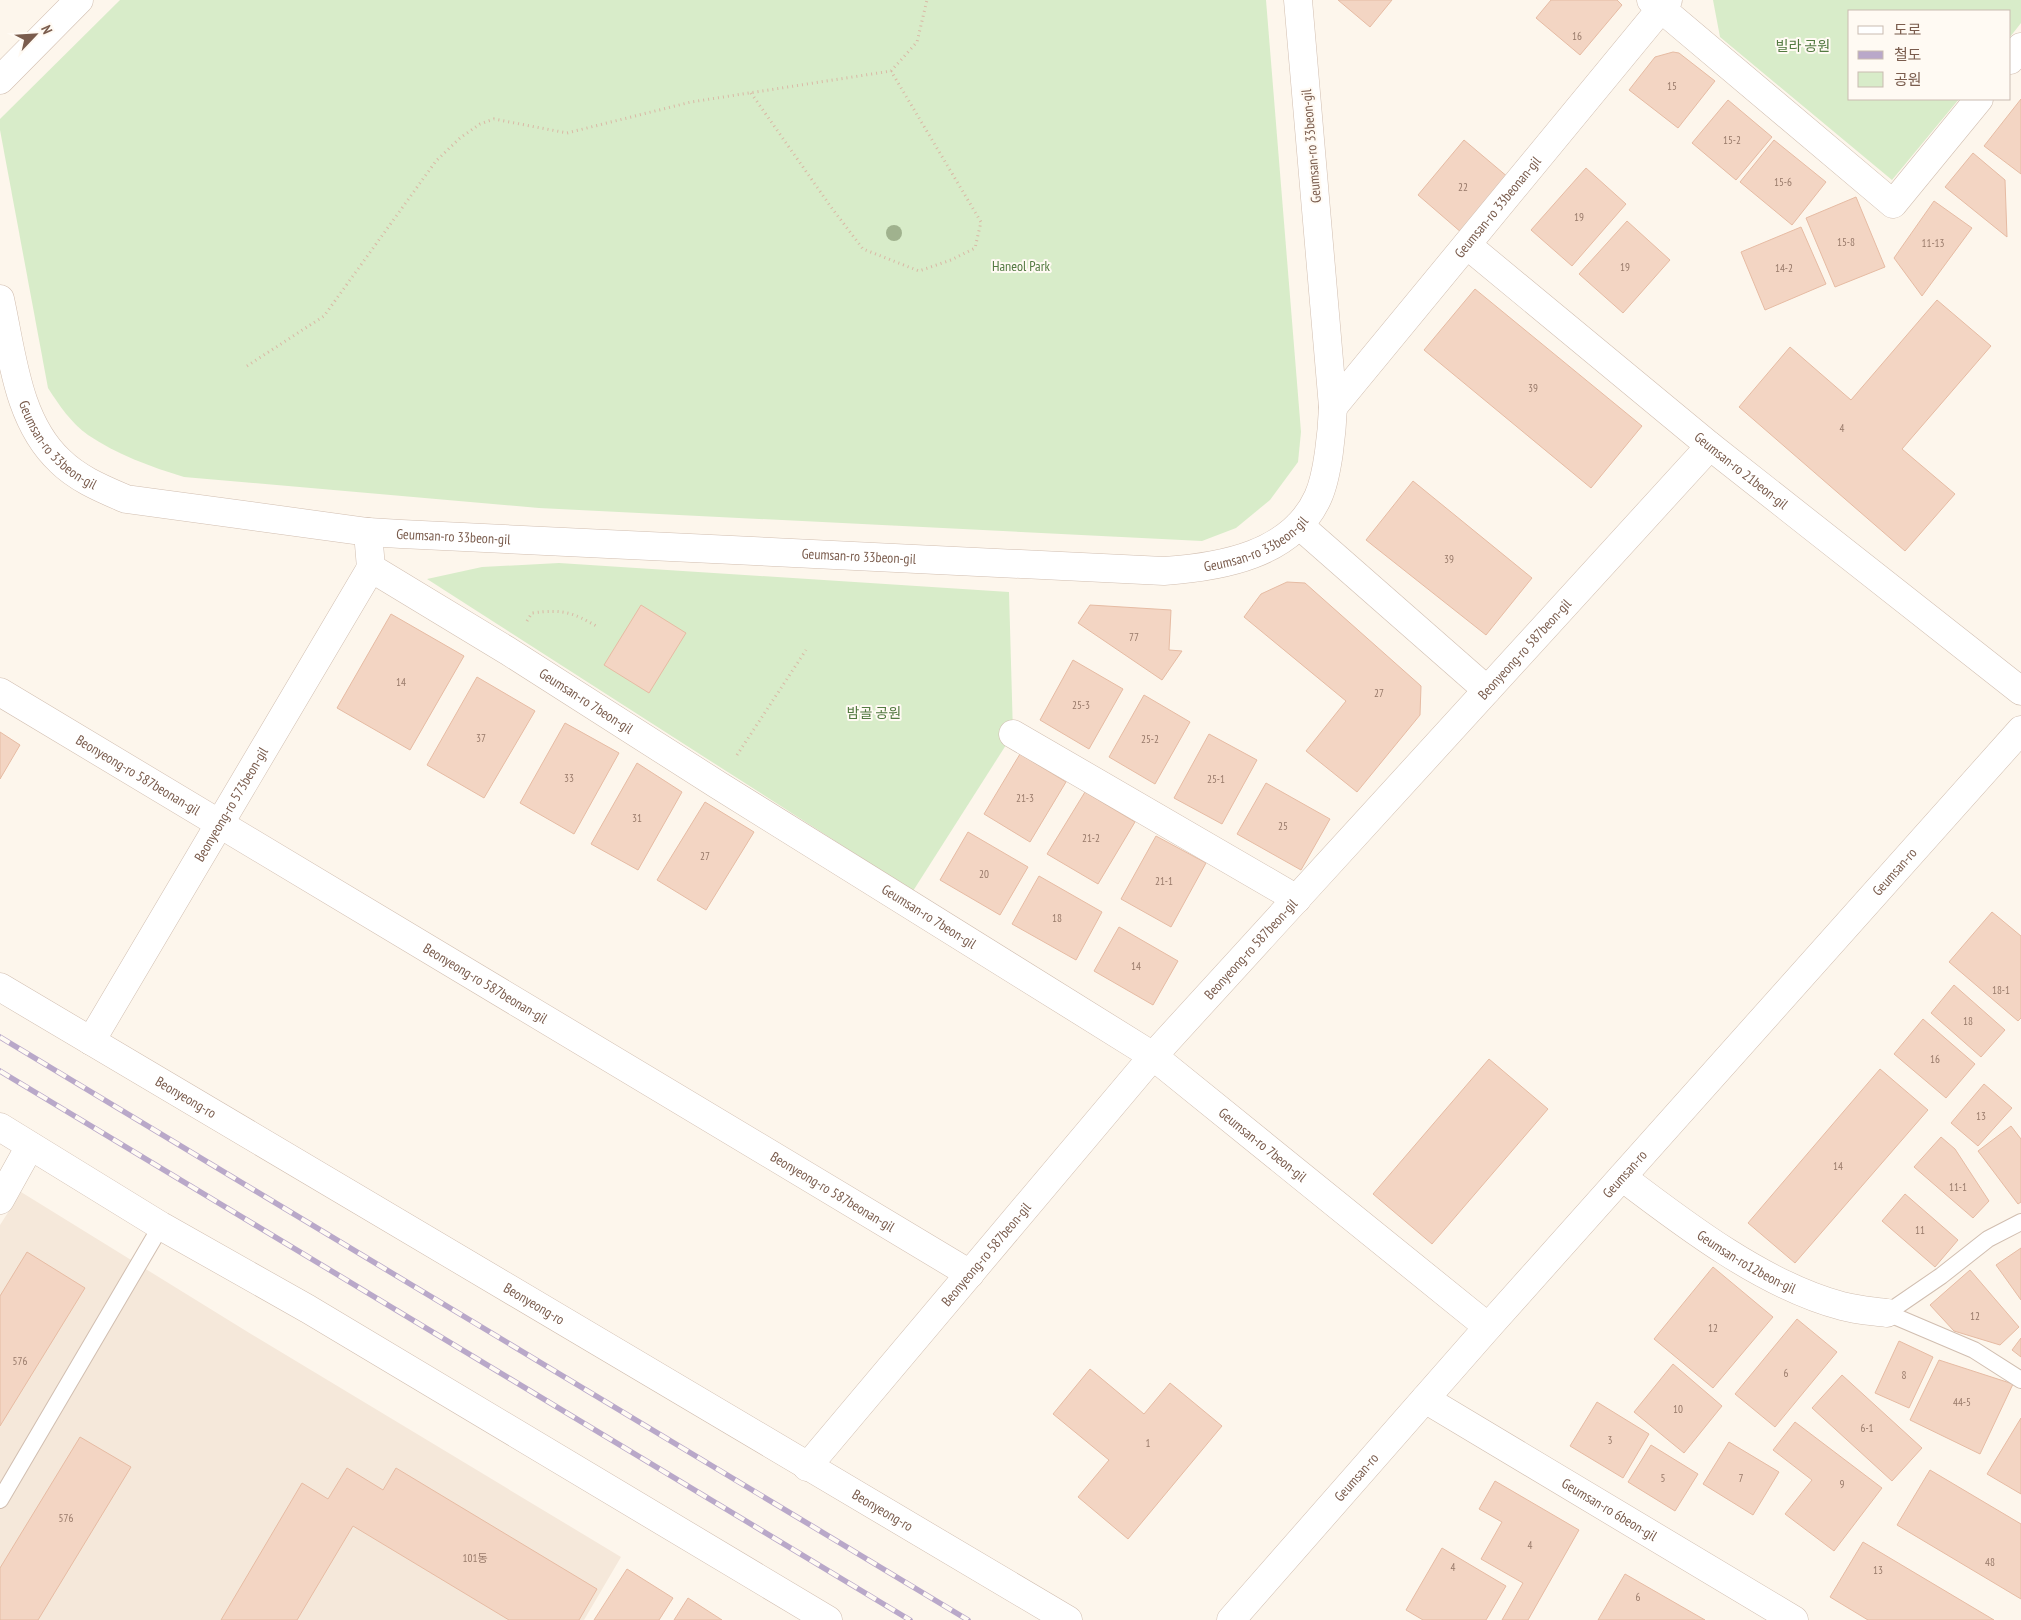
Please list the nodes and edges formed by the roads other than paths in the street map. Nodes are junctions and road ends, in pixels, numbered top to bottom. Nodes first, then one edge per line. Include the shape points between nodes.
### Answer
1 (79, 0) edge
2 (1298, 0) edge
3 (1660, 3) edge
4 (2021, 47) edge
5 (2011, 59) edge
6 (0, 80) edge
7 (1977, 100) edge
8 (1467, 245) junction
9 (0, 299) edge
10 (1333, 407) junction
11 (1710, 446) junction
12 (1300, 525) junction
13 (368, 532) junction
14 (371, 568) junction
15 (1487, 690) junction
16 (2021, 691) edge
17 (0, 692) edge
18 (2021, 730) edge
19 (1013, 734) dead end
20 (219, 824) junction
21 (1297, 899) junction
22 (0, 986) edge
23 (91, 1041) junction
24 (1153, 1056) junction
25 (0, 1127) edge
26 (30, 1146) junction
27 (1622, 1178) junction
28 (0, 1200) edge
29 (2021, 1222) edge
30 (160, 1226) junction
31 (970, 1274) junction
32 (1887, 1313) junction
33 (1488, 1327) junction
34 (2021, 1380) edge
35 (1425, 1399) junction
36 (807, 1467) junction
37 (0, 1500) edge
38 (828, 1620) edge
39 (1068, 1620) edge
40 (1231, 1620) edge
41 (1794, 1620) edge

1 - 6 street
2 - 10 street, Geumsan-ro 33beon-gil
3 - 7 street, Geumsan-ro 33beonan-gil via 1893,204
3 - 8 street, Geumsan-ro 33beonan-gil
4 - 5 street
8 - 10 street, Geumsan-ro 33beonan-gil
8 - 11 street, Geumsan-ro 21beon-gil
9 - 13 street, Geumsan-ro 33beon-gil via 22,398 37,432 60,461 91,483 126,499
10 - 12 street, Geumsan-ro 33beon-gil via 1326,466 1318,497
11 - 15 street, Beonyeong-ro 587beon-gil
11 - 16 street, Geumsan-ro 21beon-gil
12 - 13 street, Geumsan-ro 33beon-gil via 1271,547 1238,560 1198,569 1164,571
12 - 15 street
13 - 14 street
14 - 20 street, Beonyeong-ro 573beon-gil
14 - 24 street, Geumsan-ro 7beon-gil
15 - 21 street, Beonyeong-ro 587beon-gil
17 - 20 street, Beonyeong-ro 587beonan-gil
18 - 27 street, Geumsan-ro
19 - 21 street
20 - 23 street, Beonyeong-ro 573beon-gil
20 - 31 street, Beonyeong-ro 587beonan-gil
21 - 24 street, Beonyeong-ro 587beon-gil
22 - 23 street, Beonyeong-ro
23 - 36 street, Beonyeong-ro
24 - 31 street, Beonyeong-ro 587beon-gil
24 - 33 street, Geumsan-ro 7beon-gil
25 - 26 street
26 - 28 street
26 - 30 street
27 - 32 street, Geumsan-ro12beon-gil via 1680,1221 1770,1276 1842,1306
27 - 33 street, Geumsan-ro
29 - 32 lane via 1988,1239
30 - 37 lane
30 - 38 street via 308,1309
31 - 36 street, Beonyeong-ro 587beon-gil
32 - 34 lane via 1974,1350
33 - 35 street, Geumsan-ro
35 - 40 street, Geumsan-ro
35 - 41 street, Geumsan-ro 6beon-gil
36 - 39 street, Beonyeong-ro

